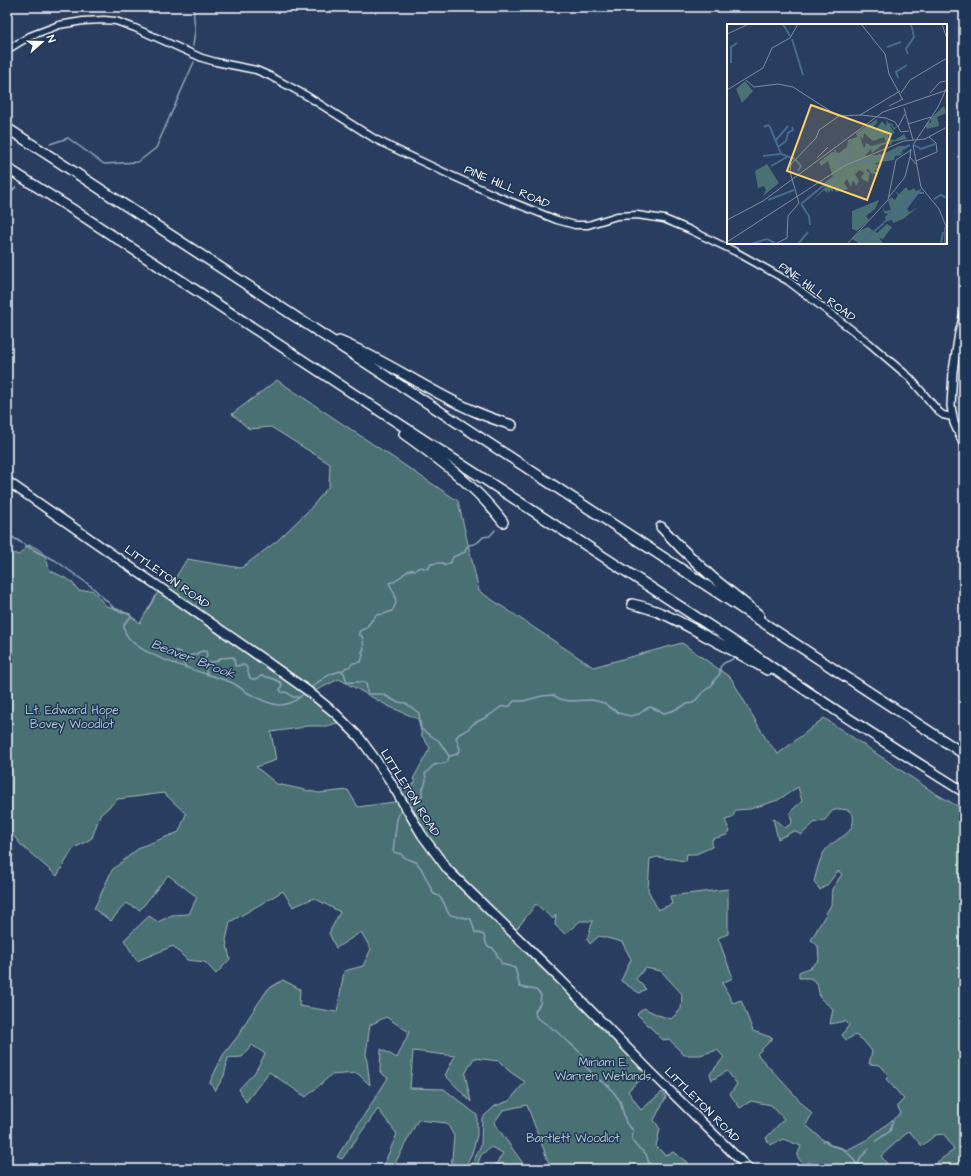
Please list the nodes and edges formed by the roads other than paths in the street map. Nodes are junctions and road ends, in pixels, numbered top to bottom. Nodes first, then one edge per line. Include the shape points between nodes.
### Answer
1 (7, 50) edge
2 (7, 128) edge
3 (7, 168) edge
4 (964, 314) edge
5 (316, 331) junction
6 (324, 374) junction
7 (952, 417) junction
8 (512, 425) dead end
9 (964, 445) edge
10 (7, 481) edge
11 (503, 522) dead end
12 (662, 527) dead end
13 (632, 604) dead end
14 (796, 645) junction
15 (824, 703) junction
16 (964, 754) edge
17 (964, 792) edge
18 (748, 1169) edge

1 - 7 street, PINE HILL ROAD via 49,28 104,20 122,23 202,58 256,70 270,76 387,145 487,192 557,220 588,225 617,216 637,215 664,219 736,252 788,281 910,378 938,412
2 - 5 highway
3 - 6 highway
4 - 7 main road via 953,371
5 - 8 highway via 353,346 475,412
5 - 14 highway
6 - 11 highway via 459,475
6 - 15 highway
7 - 9 main road
10 - 18 main road, LITTLETON ROAD via 296,682 344,721 370,751 430,848 459,881
12 - 14 highway via 712,577
13 - 15 highway via 668,615
14 - 16 highway
15 - 17 highway

